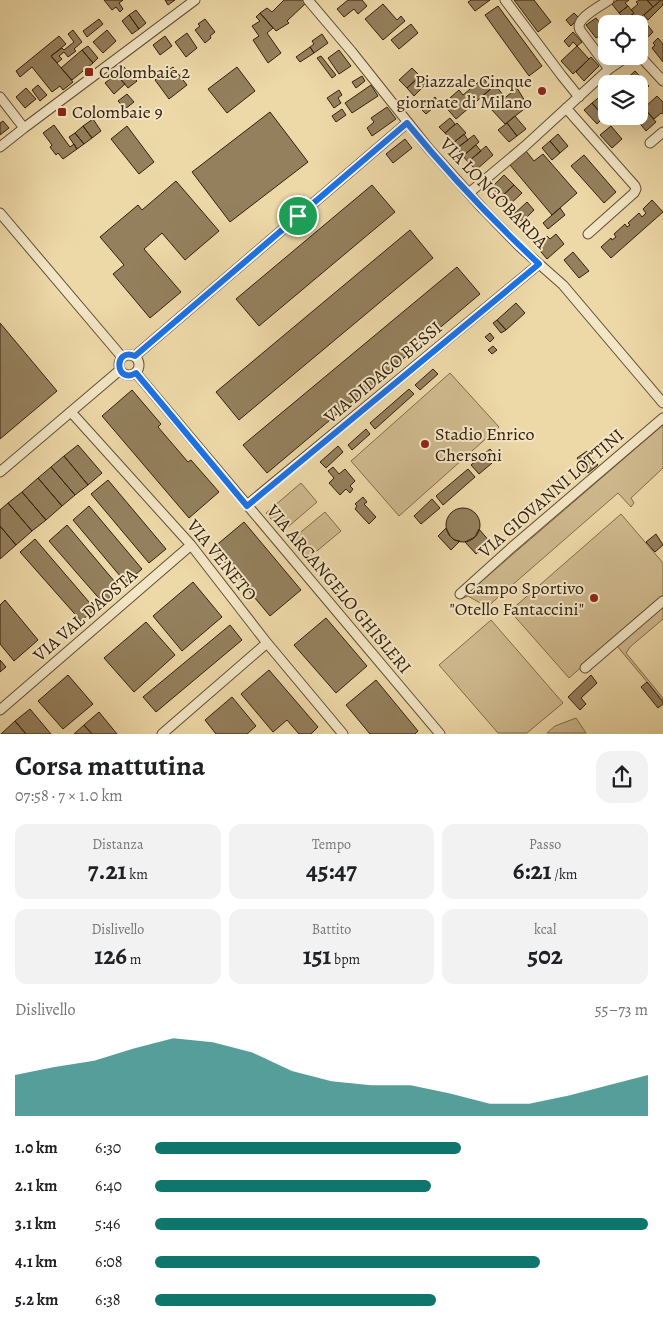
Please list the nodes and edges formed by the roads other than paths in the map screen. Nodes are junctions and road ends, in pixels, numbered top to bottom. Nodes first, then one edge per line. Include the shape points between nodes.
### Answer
1 (195, 0) edge
2 (308, 0) edge
3 (505, 0) edge
4 (609, 0) edge
5 (615, 65) edge
6 (648, 65) edge
7 (609, 69) junction
8 (663, 81) edge
9 (0, 97) edge
10 (579, 97) junction
11 (566, 108) junction
12 (407, 123) junction
13 (24, 128) junction
14 (663, 132) edge
15 (650, 143) dead end
16 (0, 147) edge
17 (469, 193) junction
18 (0, 213) edge
19 (588, 234) dead end
20 (539, 264) junction
21 (135, 356) junction
22 (122, 357) junction
23 (120, 370) junction
24 (136, 373) junction
25 (663, 403) edge
26 (70, 412) junction
27 (663, 418) edge
28 (0, 472) edge
29 (247, 506) junction
30 (191, 545) junction
31 (460, 594) dead end
32 (663, 601) edge
33 (267, 643) junction
34 (585, 668) dead end
35 (0, 710) edge
36 (339, 732) edge
37 (162, 734) edge
38 (440, 734) edge

1 - 13 street
2 - 12 street, VIA LONGOBARDA
3 - 10 street
4 - 7 street via 581,20 579,26
5 - 7 street
6 - 8 street
7 - 10 street
9 - 13 street
10 - 11 street
11 - 17 street
11 - 19 street via 636,188
12 - 17 street, VIA LONGOBARDA
12 - 21 street
13 - 16 street
14 - 15 street
17 - 20 street, VIA LONGOBARDA
18 - 22 street
20 - 25 street, VIA LONGOBARDA via 563,285
20 - 29 street, VIA DIDACO BESSI
21 - 22 street via 128,354
21 - 24 street via 140,364
22 - 23 street
23 - 24 street via 128,375
23 - 26 street
24 - 29 street, VIA ARCANGELO GHISLERI
26 - 28 street
26 - 30 street, VIA VENETO
27 - 31 street, VIA GIOVANNI LOTTINI
29 - 38 street, VIA ARCANGELO GHISLERI
30 - 33 street, VIA VENETO
30 - 35 street, VIA VAL D'AOSTA
32 - 34 street
33 - 36 street, VIA VENETO
33 - 37 street

